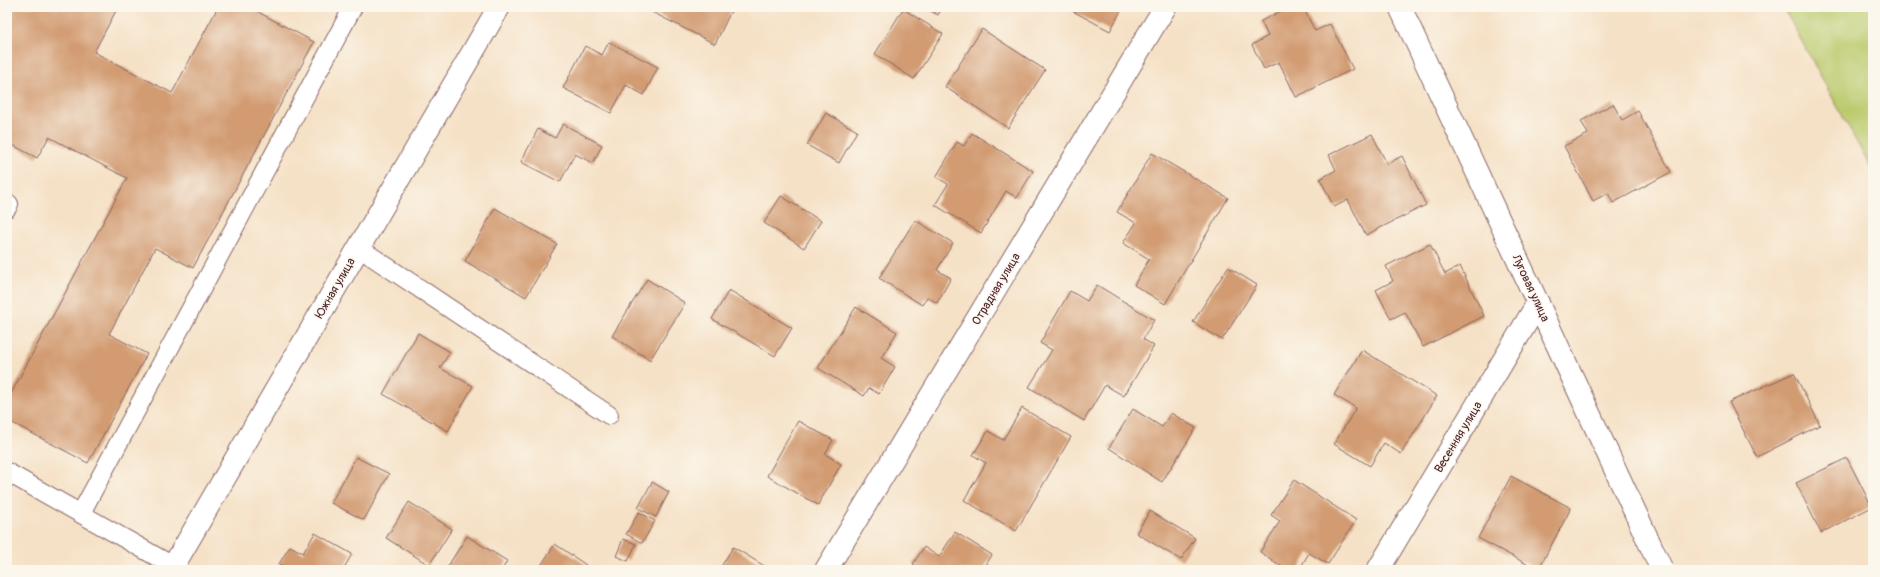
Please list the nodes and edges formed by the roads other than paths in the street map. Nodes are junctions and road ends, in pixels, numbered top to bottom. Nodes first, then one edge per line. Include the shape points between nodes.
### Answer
1 (353, 7) edge
2 (499, 7) edge
3 (1165, 7) edge
4 (1400, 7) edge
5 (7, 203) edge
6 (7, 208) edge
7 (359, 248) junction
8 (1538, 303) junction
9 (609, 415) dead end
10 (7, 472) edge
11 (81, 513) junction
12 (172, 568) edge
13 (826, 570) edge
14 (1378, 570) edge
15 (1662, 570) edge

1 - 11 lane
2 - 7 street, Южная улица
3 - 13 street, Отрадная улица
4 - 8 street, Луговая улица
5 - 6 lane
7 - 9 lane
7 - 12 street, Южная улица
8 - 14 street, Весенняя улица
8 - 15 street, Луговая улица
10 - 11 lane
11 - 12 lane

